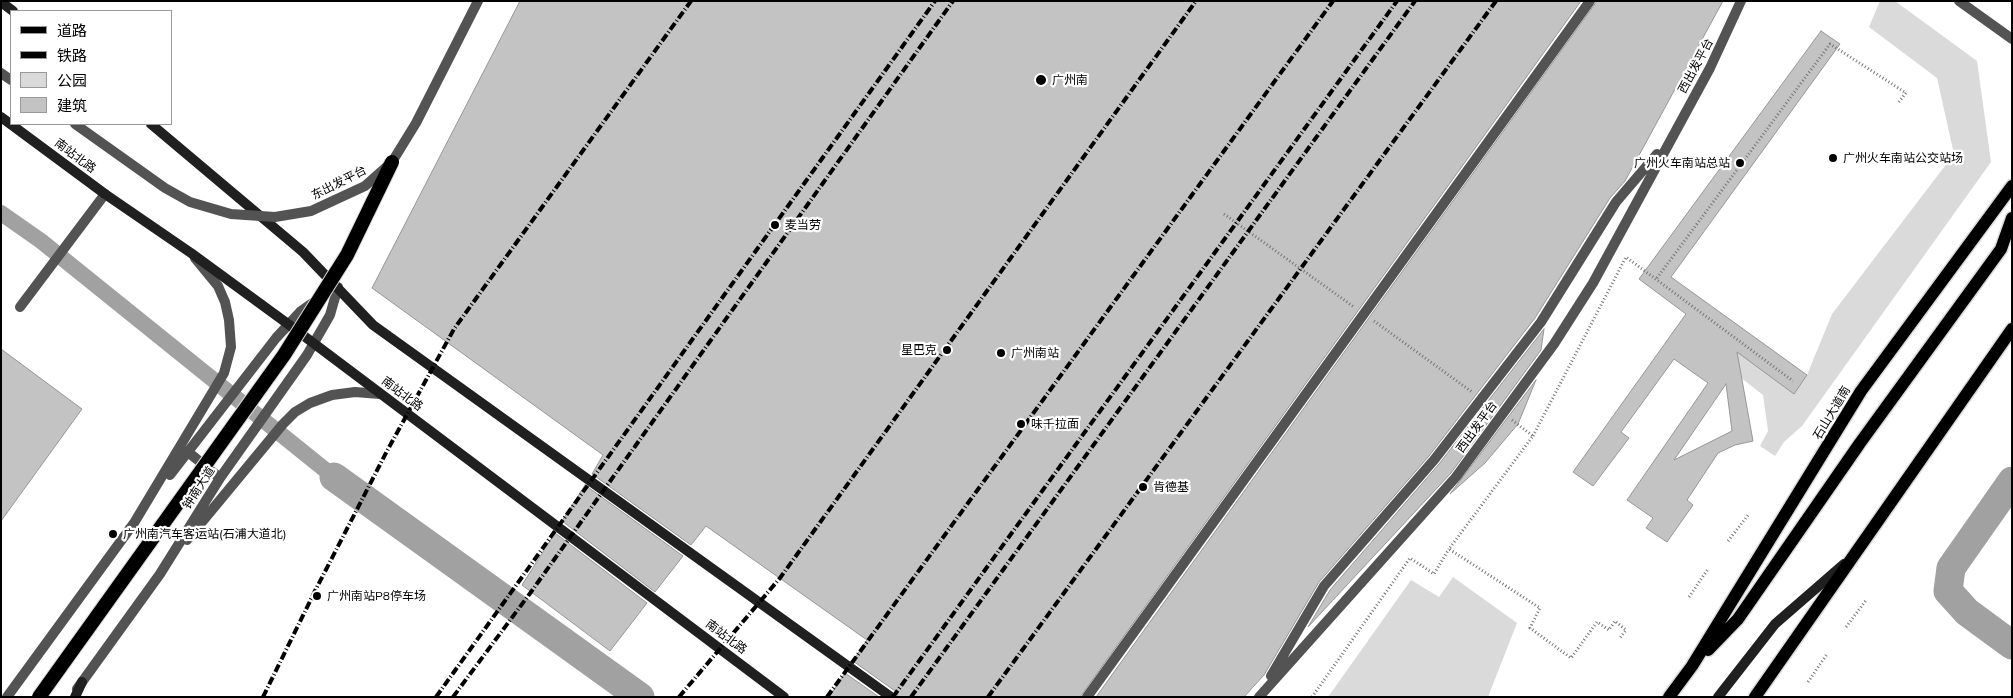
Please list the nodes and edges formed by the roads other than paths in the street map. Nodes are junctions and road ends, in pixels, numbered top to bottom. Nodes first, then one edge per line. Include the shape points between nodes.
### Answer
1 (478, 1) edge
2 (1590, 1) edge
3 (1741, 1) edge
4 (1960, 1) edge
5 (1, 2) edge
6 (12, 10) edge
7 (2012, 39) edge
8 (12, 125) edge
9 (75, 125) edge
10 (152, 125) edge
11 (1669, 140) junction
12 (392, 162) junction
13 (2012, 186) edge
14 (104, 194) junction
15 (2012, 218) edge
16 (191, 253) junction
17 (338, 287) junction
18 (20, 307) dead end
19 (288, 324) junction
20 (2012, 328) edge
21 (314, 344) junction
22 (380, 394) junction
23 (188, 452) junction
24 (220, 478) junction
25 (134, 523) junction
26 (1858, 552) junction
27 (160, 574) junction
28 (1692, 666) junction
29 (82, 682) joint
30 (1259, 696) edge
31 (7, 697) edge
32 (40, 697) edge
33 (73, 697) edge
34 (784, 697) edge
35 (891, 697) edge
36 (1087, 697) edge
37 (1669, 697) edge
38 (1718, 697) edge
39 (1755, 697) edge

1 - 12 street, 东出发平台, bridge via 416,123
2 - 36 street, bridge
3 - 11 street, 西出发平台, bridge via 1710,68
4 - 7 street
5 - 6 main road
8 - 14 main road, 南站北路
9 - 12 street, 东出发平台, bridge via 165,188 190,202 231,214 275,217 311,211 365,186
10 - 17 main road via 304,252
11 - 30 street, 西出发平台, bridge via 1616,202 1541,322 1434,460 1324,586
11 - 30 street, 西出发平台, bridge via 1593,283 1554,344 1456,477
12 - 32 highway, bridge via 348,255 284,355
13 - 28 main road, 石山大道南 via 1861,391
14 - 16 main road, 南站北路
14 - 18 street
15 - 28 main road, 石山大道南 via 2001,249 1860,443 1738,619
16 - 19 main road, 南站北路
16 - 25 street via 218,286 225,302 231,347 224,373
17 - 19 street via 301,311
17 - 21 street, 钟南大道 via 330,315
17 - 35 main road via 373,325 425,364
19 - 21 main road, 南站北路
19 - 23 street
20 - 26 main road
21 - 22 main road, 南站北路
21 - 24 street, 钟南大道
22 - 27 street via 355,392 332,395 310,402 283,424
22 - 34 main road, 南站北路
23 - 24 street
23 - 25 street
24 - 27 street, 钟南大道
25 - 31 street
26 - 38 main road via 1775,624
26 - 39 main road
27 - 29 street, 钟南大道
28 - 37 main road, 石山大道南
29 - 33 main road

